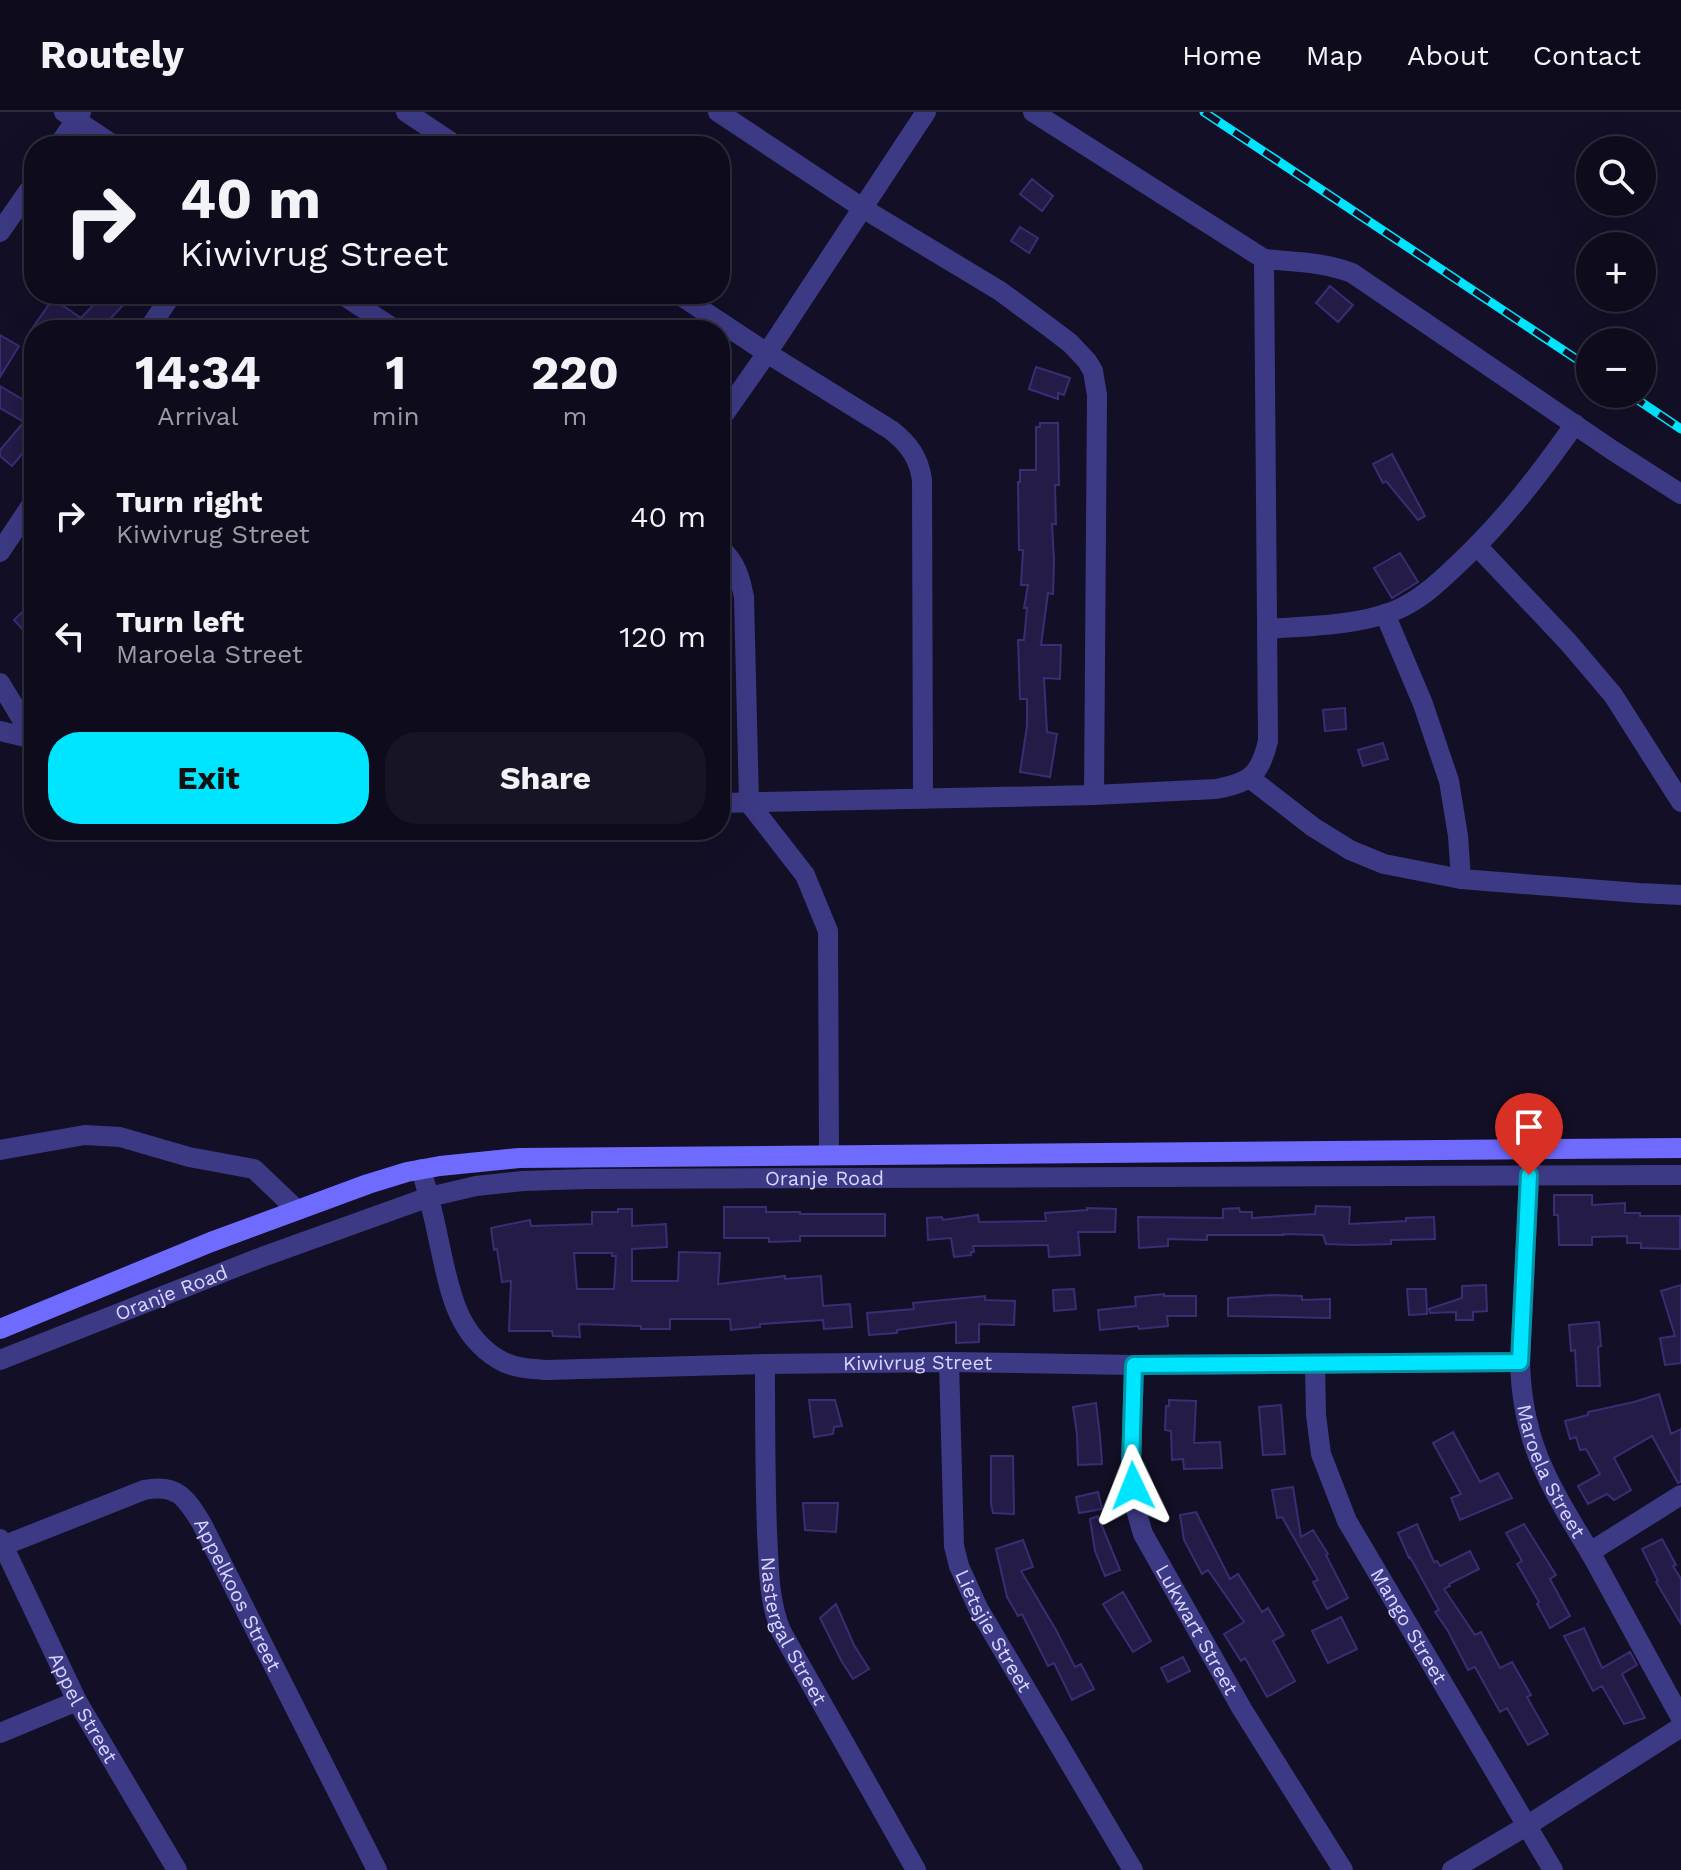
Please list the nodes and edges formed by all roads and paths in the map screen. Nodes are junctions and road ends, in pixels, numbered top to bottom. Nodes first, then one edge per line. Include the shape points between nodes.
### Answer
1 (406, 112) edge
2 (718, 112) edge
3 (926, 112) edge
4 (1033, 112) edge
5 (73, 115) edge
6 (63, 136) edge
7 (101, 136) edge
8 (442, 136) edge
9 (24, 197) edge
10 (864, 209) junction
11 (0, 232) edge
12 (1264, 259) junction
13 (350, 304) edge
14 (693, 304) edge
15 (364, 320) edge
16 (717, 320) edge
17 (730, 328) edge
18 (767, 353) junction
19 (730, 406) edge
20 (1575, 424) junction
21 (1681, 494) edge
22 (24, 516) edge
23 (1477, 546) junction
24 (0, 552) edge
25 (730, 557) edge
26 (1385, 614) junction
27 (1267, 629) junction
28 (0, 683) edge
29 (24, 723) edge
30 (0, 731) edge
31 (24, 737) edge
32 (1251, 779) junction
33 (1094, 795) junction
34 (923, 798) junction
35 (1681, 802) edge
36 (730, 803) edge
37 (749, 803) junction
38 (1461, 879) junction
39 (1681, 895) edge
40 (1681, 1148) edge
41 (1530, 1149) junction
42 (0, 1150) edge
43 (829, 1155) junction
44 (421, 1169) junction
45 (1529, 1175) junction
46 (1681, 1175) edge
47 (429, 1197) junction
48 (297, 1210) junction
49 (0, 1329) edge
50 (0, 1360) edge
51 (949, 1362) junction
52 (1520, 1362) junction
53 (765, 1364) junction
54 (1315, 1364) junction
55 (1134, 1365) junction
56 (1681, 1495) edge
57 (1, 1544) edge
58 (1590, 1552) junction
59 (77, 1701) junction
60 (1681, 1718) edge
61 (1681, 1727) edge
62 (0, 1733) edge
63 (1528, 1825) junction
64 (177, 1870) edge
65 (377, 1870) edge
66 (916, 1870) edge
67 (1133, 1870) edge
68 (1343, 1870) edge
69 (1452, 1870) edge
70 (1553, 1870) edge

1 - 8 street
2 - 10 street
3 - 10 street
4 - 12 street
5 - 6 street
5 - 7 street
9 - 11 street
10 - 18 street
10 - 33 street via 1012,300 1070,343 1093,371
12 - 20 street via 1352,273
12 - 27 street
13 - 15 street
14 - 16 street
17 - 18 street
18 - 19 street
18 - 34 street via 891,430 920,466
20 - 21 street
20 - 23 street via 1535,481
22 - 24 street
23 - 26 street via 1431,589
23 - 35 street via 1613,695
25 - 37 street via 744,597
26 - 27 street
26 - 38 street via 1449,781
27 - 32 street via 1268,741
28 - 29 street
30 - 31 street
32 - 33 street via 1216,789
32 - 38 street via 1350,850 1384,864
33 - 34 street
34 - 37 street
36 - 37 street
37 - 43 street via 805,875 828,931
38 - 39 street
40 - 41 street
41 - 43 street
41 - 45 street, Maroela Street
42 - 48 street via 85,1135 120,1137 254,1169
43 - 44 street via 519,1158
44 - 47 street, Kiwivrug Street
44 - 48 street
45 - 46 street, Oranje Road
45 - 47 street, Oranje Road via 587,1179 476,1186
45 - 52 street, Maroela Street
47 - 50 street, Oranje Road
47 - 53 street, Kiwivrug Street via 451,1297 466,1328 499,1360 546,1370
48 - 49 street
51 - 53 street, Kiwivrug Street
51 - 55 street, Kiwivrug Street
51 - 67 street, Lietsjie Street via 954,1546 959,1566 978,1608
52 - 54 street, Kiwivrug Street
52 - 58 street, Maroela Street via 1527,1424 1542,1467
53 - 66 street, Nastergal Street via 764,1461 773,1612
54 - 55 street, Kiwivrug Street
54 - 63 street, Mango Street via 1321,1454 1347,1521
55 - 68 street, Lukwart Street via 1131,1466 1143,1534 1242,1709
56 - 58 street
57 - 59 street, Appel Street
57 - 65 street, Appelkoos Street via 144,1490 177,1492 202,1524
58 - 60 street, Maroela Street
59 - 62 street
59 - 64 street, Appel Street
61 - 63 street
63 - 69 street
63 - 70 street, Mango Street

